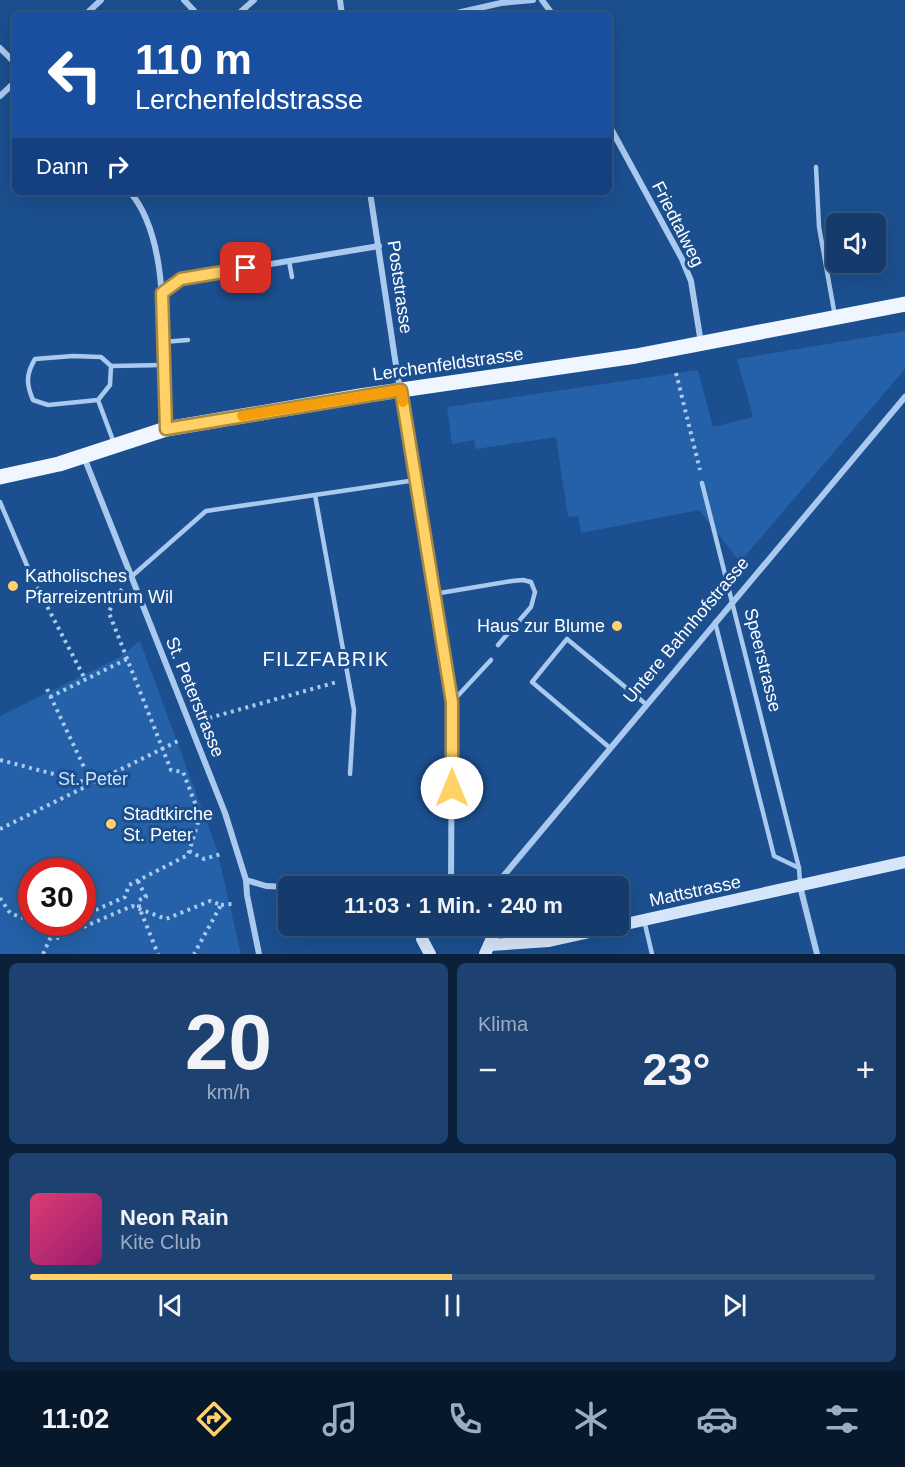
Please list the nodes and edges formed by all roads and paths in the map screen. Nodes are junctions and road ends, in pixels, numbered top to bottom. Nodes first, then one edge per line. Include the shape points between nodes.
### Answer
1 (100, 0) edge
2 (184, 0) edge
3 (254, 0) edge
4 (532, 0) edge
5 (88, 12) edge
6 (195, 12) edge
7 (240, 12) edge
8 (461, 12) edge
9 (0, 48) edge
10 (12, 60) edge
11 (12, 85) edge
12 (0, 96) edge
13 (612, 130) edge
14 (816, 167) dead end
15 (133, 195) edge
16 (370, 195) edge
17 (379, 246) junction
18 (289, 261) junction
19 (292, 277) dead end
20 (162, 293) junction
21 (905, 304) edge
22 (835, 316) junction
23 (188, 340) dead end
24 (164, 342) junction
25 (701, 343) junction
26 (164, 364) junction
27 (111, 366) junction
28 (676, 373) dead end
29 (401, 390) junction
30 (905, 397) edge
31 (98, 400) junction
32 (166, 429) junction
33 (115, 446) junction
34 (84, 456) junction
35 (0, 477) edge
36 (416, 480) junction
37 (702, 483) joint
38 (315, 495) junction
39 (0, 502) edge
40 (31, 575) dead end
41 (131, 577) junction
42 (123, 588) dead end
43 (434, 594) junction
44 (733, 600) junction
45 (45, 601) dead end
46 (716, 622) junction
47 (498, 645) dead end
48 (127, 660) junction
49 (491, 660) dead end
50 (348, 678) junction
51 (85, 679) junction
52 (47, 689) dead end
53 (50, 697) junction
54 (452, 702) junction
55 (646, 705) junction
56 (190, 724) junction
57 (180, 740) dead end
58 (610, 748) junction
59 (163, 749) junction
60 (0, 760) edge
61 (350, 774) dead end
62 (92, 784) junction
63 (0, 828) edge
64 (189, 851) junction
65 (221, 854) dead end
66 (905, 862) edge
67 (799, 868) junction
68 (451, 876) edge
69 (503, 876) edge
70 (246, 880) junction
71 (138, 881) junction
72 (800, 886) junction
73 (278, 887) edge
74 (0, 898) edge
75 (232, 904) dead end
76 (221, 905) junction
77 (140, 907) junction
78 (96, 910) edge
79 (18, 916) edge
80 (644, 920) junction
81 (96, 922) edge
82 (51, 936) edge
83 (422, 936) edge
84 (488, 950) edge
85 (426, 952) edge
86 (43, 954) edge
87 (158, 954) edge
88 (194, 954) edge
89 (259, 954) edge
90 (652, 954) edge
91 (817, 954) edge

1 - 5 street
2 - 6 street
3 - 7 street
4 - 8 street
9 - 10 street
11 - 12 street
13 - 25 street, Friedtalweg via 633,162 682,259 691,281
14 - 22 lane via 819,227
15 - 20 street via 141,205 155,249
16 - 17 street, Poststrasse
17 - 18 street
17 - 29 street, Poststrasse
18 - 19 lane
18 - 20 street via 181,279
20 - 24 street
21 - 22 main road, Lerchenfeldstrasse
22 - 25 main road, Lerchenfeldstrasse
23 - 24 lane
24 - 26 street
25 - 29 main road, Lerchenfeldstrasse
26 - 27 lane
26 - 32 street
27 - 31 lane via 110,386
27 - 31 lane via 101,357 73,356 35,359 28,371 27,388 33,400 48,405
28 - 37 path
29 - 32 main road, Lerchenfeldstrasse
29 - 36 street, Poststrasse
30 - 44 street, Untere Bahnhofstrasse
31 - 33 lane
32 - 33 main road, Lerchenfeldstrasse
33 - 34 main road, Lerchenfeldstrasse
34 - 35 main road, Lerchenfeldstrasse
34 - 41 street, St. Peterstrasse
36 - 38 lane
36 - 43 street, Poststrasse
37 - 44 lane, Speerstrasse
38 - 41 lane via 206,511
38 - 50 lane
39 - 40 lane
41 - 56 street, St. Peterstrasse
42 - 48 path via 109,613
43 - 47 lane via 531,582 535,592 531,607
43 - 54 street, Poststrasse
44 - 46 street, Untere Bahnhofstrasse
44 - 67 lane, Speerstrasse
45 - 51 path
46 - 55 street, Untere Bahnhofstrasse
46 - 67 lane via 774,856
48 - 51 path
48 - 59 path
49 - 54 lane
50 - 56 path
50 - 61 lane via 354,710
51 - 53 path
52 - 53 path
53 - 62 path
54 - 68 street, Poststrasse
55 - 58 street, Untere Bahnhofstrasse
55 - 58 lane via 567,639 532,682
56 - 70 street, St. Peterstrasse
57 - 59 path
58 - 69 street, Untere Bahnhofstrasse
59 - 62 path
59 - 64 path via 171,770 183,772 200,816
60 - 62 path
62 - 63 path
64 - 65 path via 204,858
64 - 71 path
66 - 72 street, Mattstrasse
67 - 72 lane, Speerstrasse
70 - 73 street
70 - 89 street, St. Peterstrasse
71 - 77 path via 146,897 139,900
71 - 78 path via 129,885 125,897
72 - 80 street, Mattstrasse
72 - 91 street, Speerstrasse
74 - 79 path via 10,913
75 - 76 path
76 - 77 path via 210,901 166,919
76 - 88 path
77 - 81 path via 132,906
77 - 87 path
80 - 84 street, Mattstrasse
80 - 90 lane
82 - 86 path
83 - 85 street

